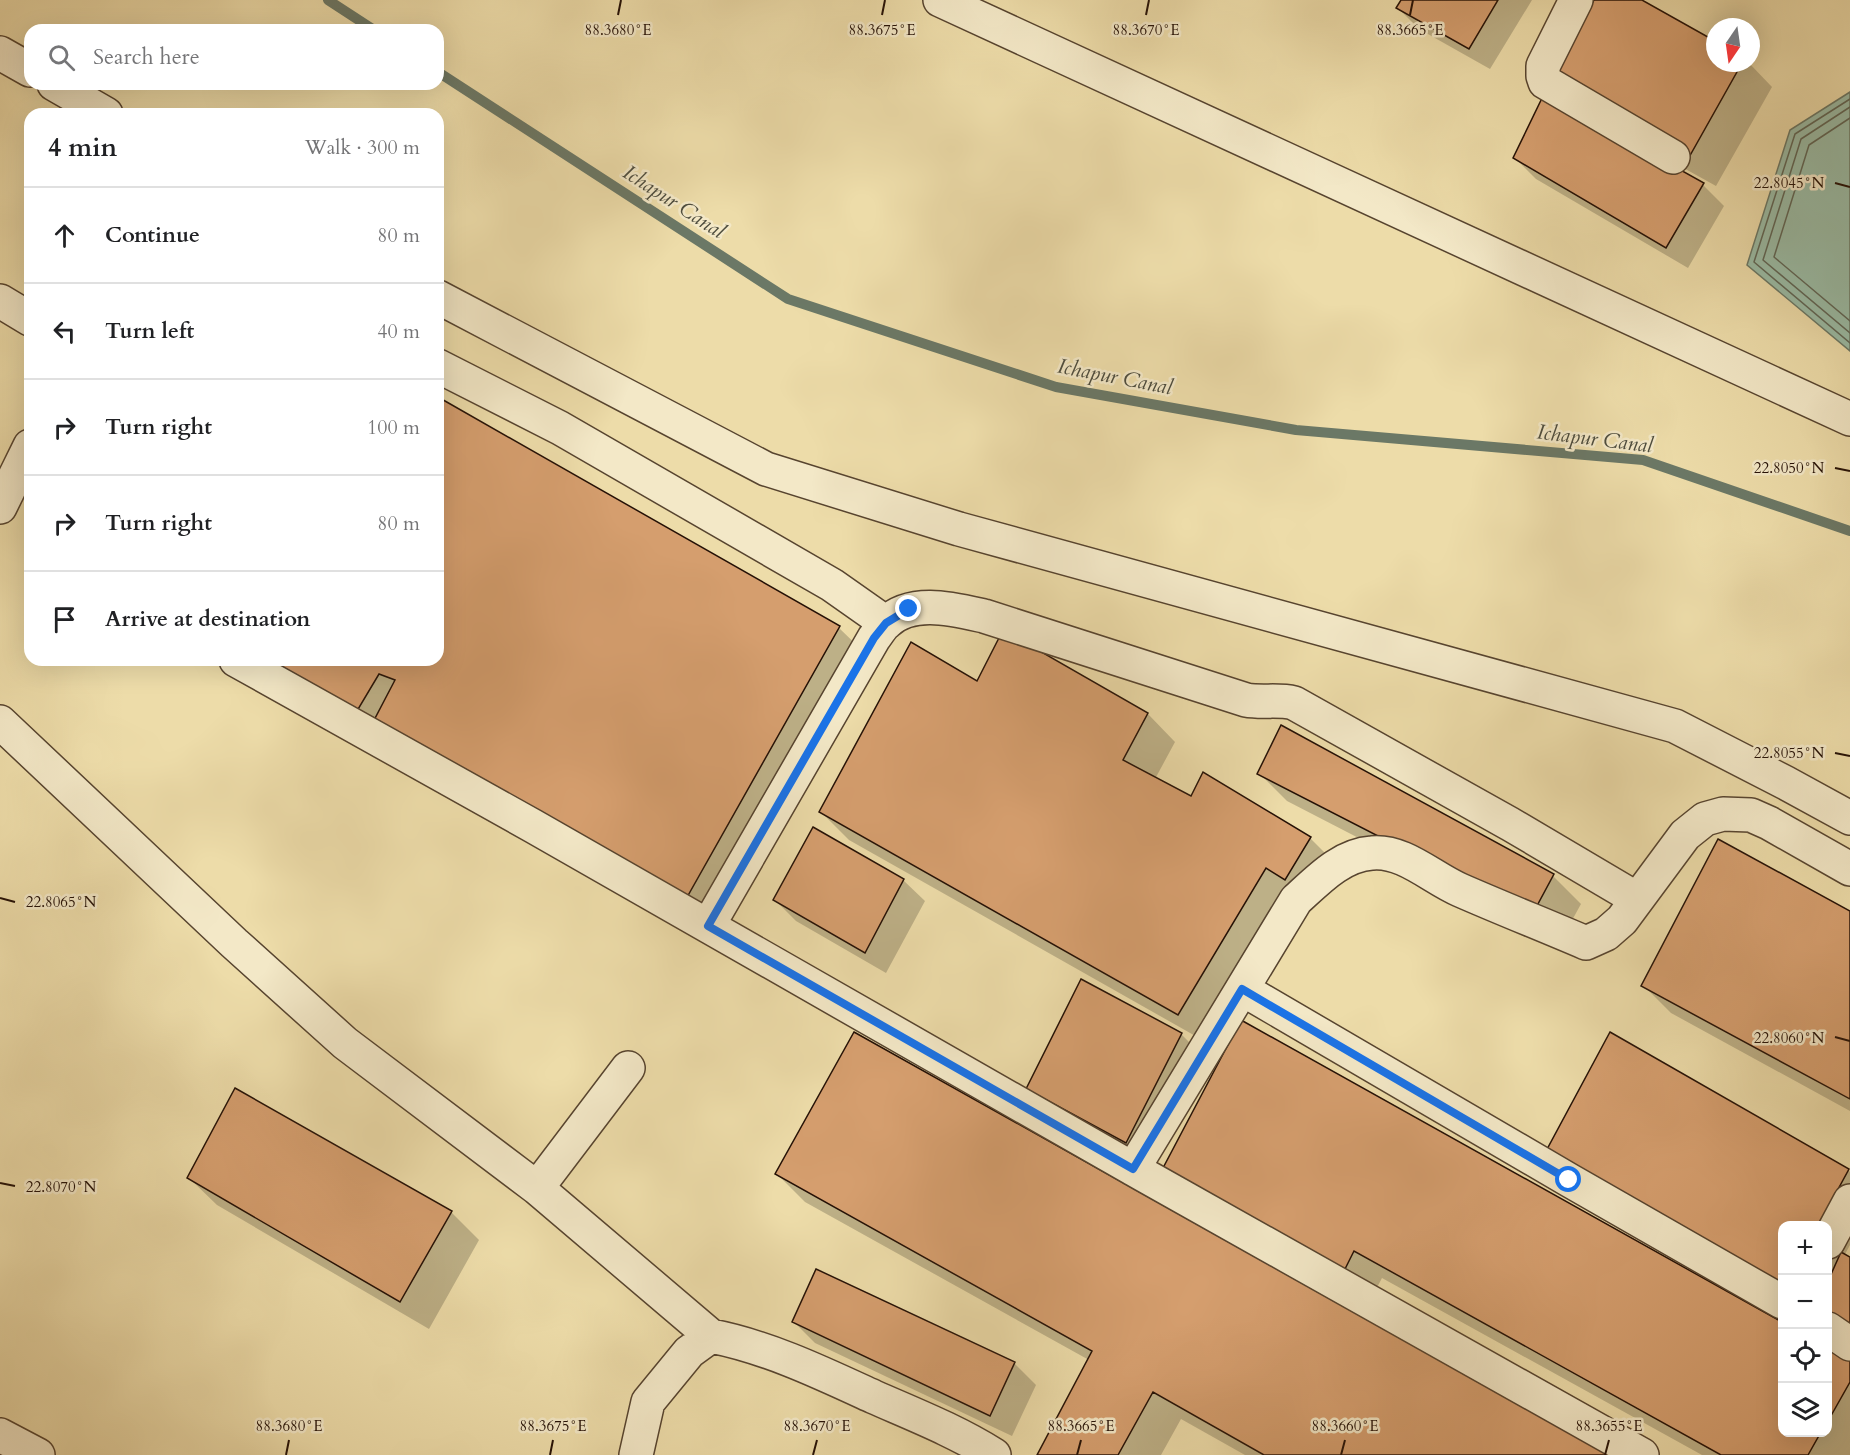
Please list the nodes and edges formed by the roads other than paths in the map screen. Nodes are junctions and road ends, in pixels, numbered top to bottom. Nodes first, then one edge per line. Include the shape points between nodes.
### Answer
1 (940, 0) edge
2 (1576, 0) edge
3 (0, 53) edge
4 (24, 67) edge
5 (64, 90) edge
6 (96, 108) edge
7 (1673, 157) dead end
8 (444, 300) edge
9 (0, 302) edge
10 (24, 316) edge
11 (444, 369) edge
12 (1850, 419) edge
13 (24, 458) edge
14 (0, 507) edge
15 (886, 623) junction
16 (247, 666) edge
17 (5, 734) edge
18 (1850, 818) edge
19 (1850, 869) edge
20 (1637, 899) junction
21 (708, 926) junction
22 (1242, 989) junction
23 (628, 1068) dead end
24 (1133, 1169) junction
25 (537, 1188) junction
26 (1850, 1201) edge
27 (1832, 1233) edge
28 (1778, 1300) edge
29 (1832, 1332) edge
30 (711, 1336) junction
31 (1850, 1344) edge
32 (0, 1435) edge
33 (972, 1449) edge
34 (38, 1455) edge
35 (636, 1455) edge
36 (1642, 1455) edge

1 - 12 street
2 - 7 street via 1543,66 1545,82
3 - 4 street
5 - 6 street
8 - 18 street via 766,469 959,529 1675,726
9 - 10 street
11 - 15 street via 560,428 832,585
13 - 14 street
15 - 20 street via 909,609 960,611 1245,700 1294,703
15 - 21 street
16 - 21 street
17 - 25 street via 345,1043
19 - 20 street via 1751,815 1723,814 1705,819 1685,835
20 - 22 street via 1606,934 1586,943 1456,888 1401,858 1374,852 1352,856 1296,900
21 - 24 street
22 - 24 street
22 - 28 street
23 - 25 street
24 - 36 street
25 - 30 street
26 - 27 street
29 - 31 street
30 - 33 street via 738,1341 824,1374
30 - 35 street via 689,1352 648,1402
32 - 34 street

